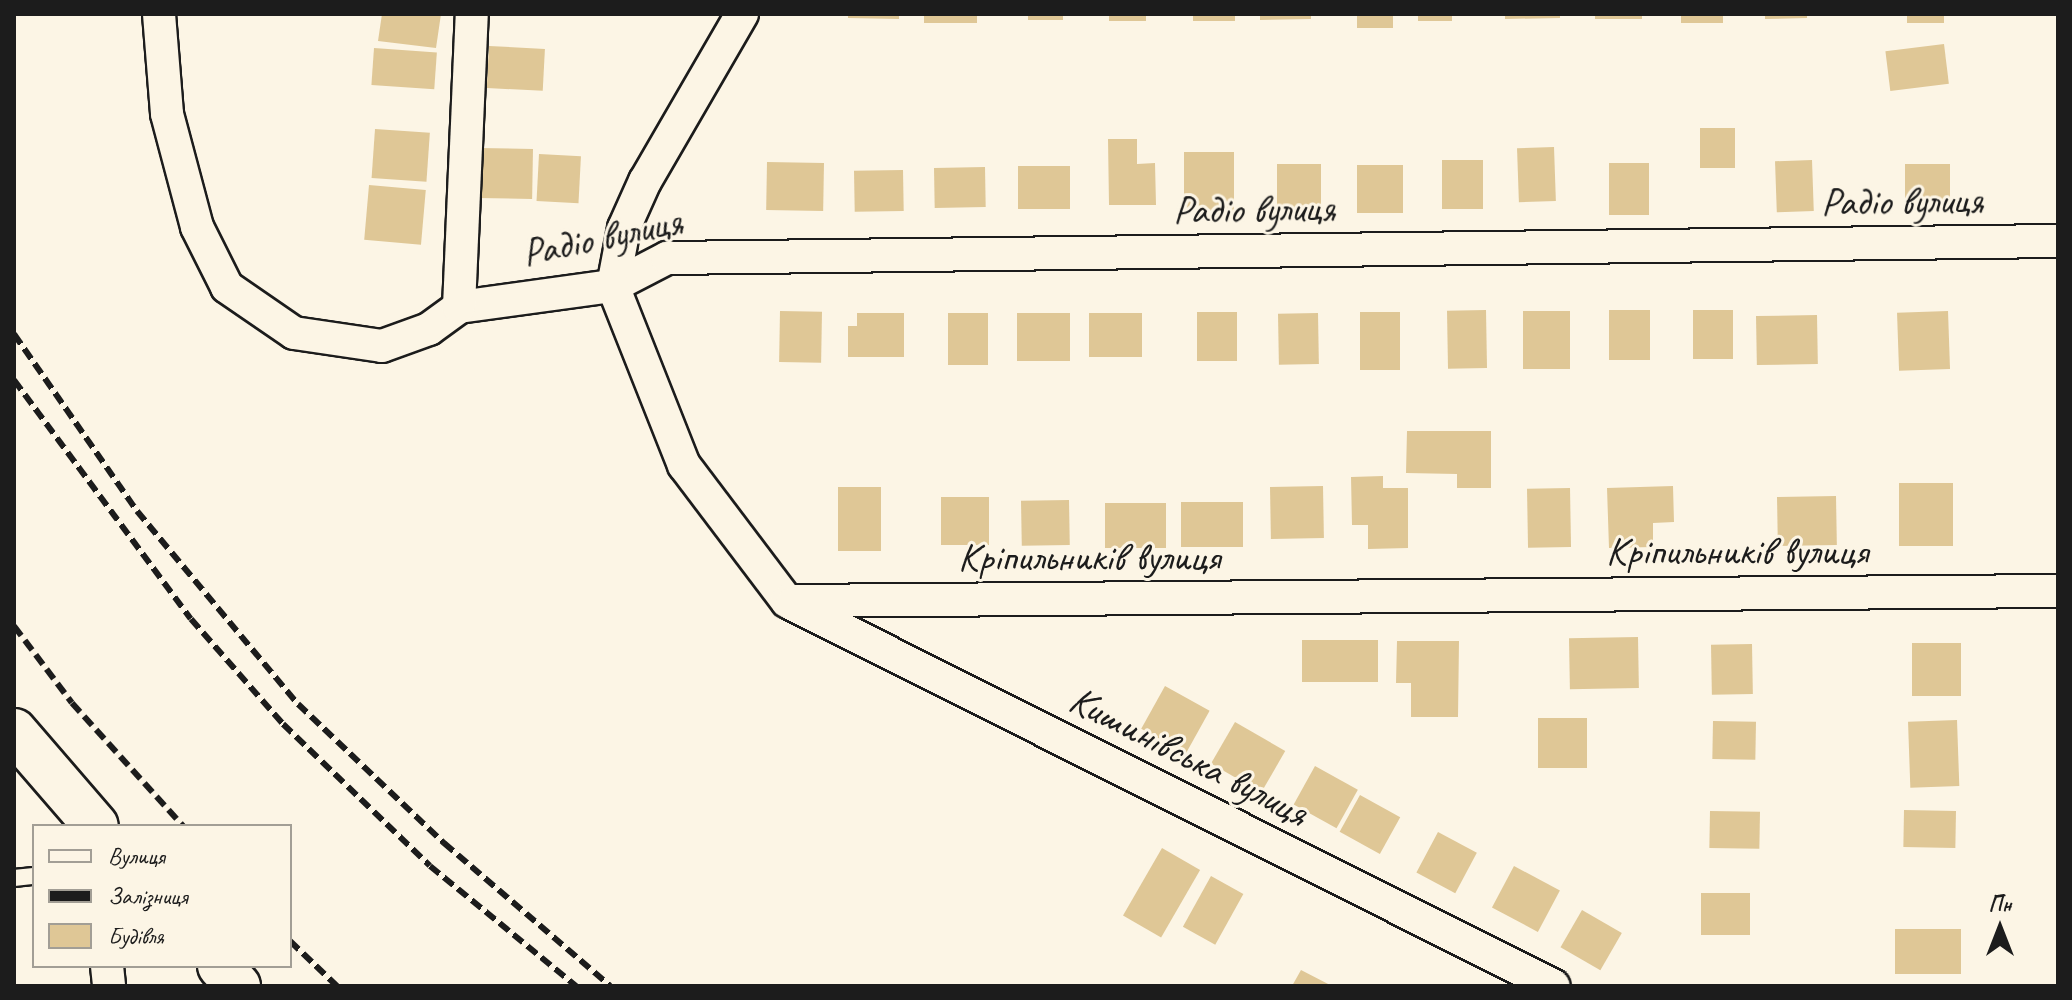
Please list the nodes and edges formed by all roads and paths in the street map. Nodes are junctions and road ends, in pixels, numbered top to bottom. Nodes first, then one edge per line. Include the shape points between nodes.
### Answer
1 (159, 14) edge
2 (472, 14) edge
3 (742, 14) edge
4 (2058, 241) edge
5 (613, 286) junction
6 (459, 307) junction
7 (2058, 591) edge
8 (787, 601) junction
9 (14, 731) edge
10 (94, 824) edge
11 (222, 968) edge
12 (238, 986) edge
13 (1554, 986) edge

1 - 6 street via 167,114 197,227 227,287 294,333 382,346 429,329
2 - 6 street
3 - 5 street via 645,181 624,228
4 - 5 street, Радіо вулиця via 667,258
5 - 6 street, Радіо вулиця
5 - 8 street via 684,465
7 - 8 street, Кріпильників вулиця
8 - 13 street, Кишинівська вулиця
9 - 10 main road
11 - 12 main road

